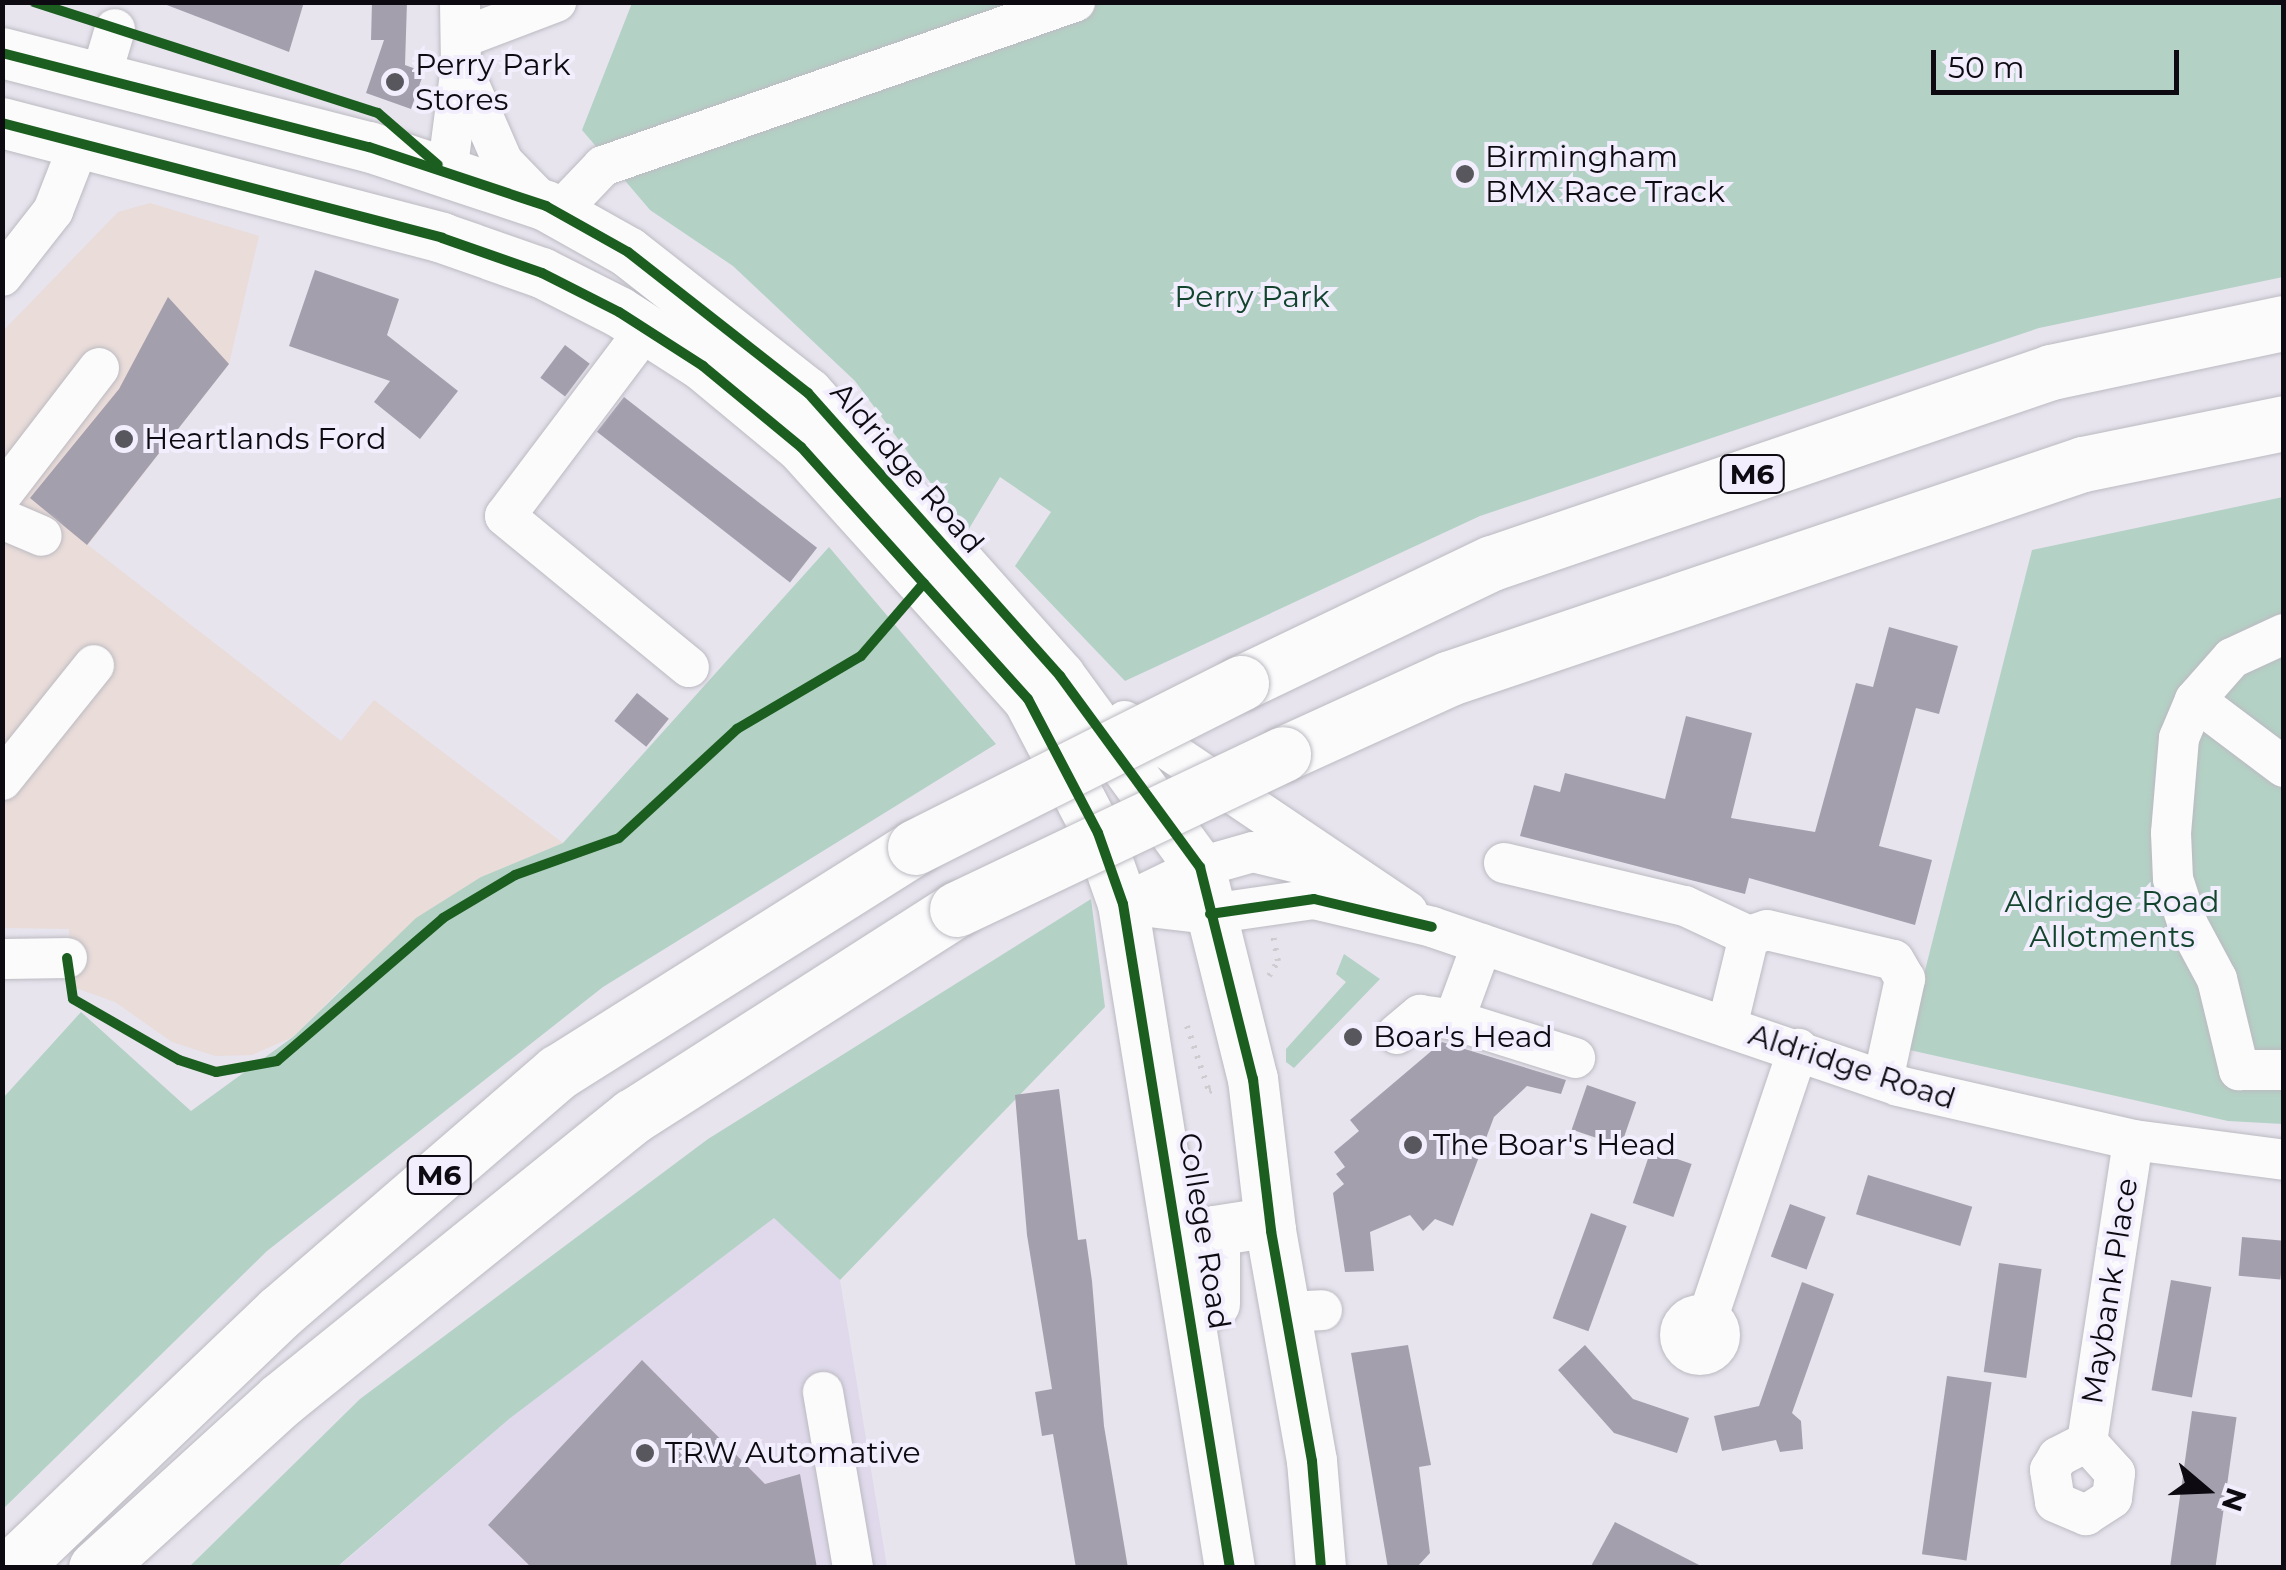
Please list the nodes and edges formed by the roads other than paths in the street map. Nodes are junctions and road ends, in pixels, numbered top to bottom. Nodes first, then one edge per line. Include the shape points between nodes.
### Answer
1 (556, 2) edge
2 (1075, 2) edge
3 (116, 28) dead end
4 (461, 35) edge
5 (2, 52) edge
6 (100, 80) junction
7 (2, 123) edge
8 (78, 147) junction
9 (447, 173) junction
10 (552, 209) junction
11 (542, 273) junction
12 (2, 276) edge
13 (2284, 323) edge
14 (646, 329) junction
15 (98, 368) dead end
16 (2284, 422) edge
17 (2, 494) edge
18 (2, 519) edge
19 (42, 536) dead end
20 (2284, 634) edge
21 (94, 665) dead end
22 (689, 667) dead end
23 (1060, 676) junction
24 (2195, 700) junction
25 (2284, 767) edge
26 (2, 780) edge
27 (1504, 862) dead end
28 (1364, 882) junction
29 (1205, 891) junction
30 (1123, 904) junction
31 (1432, 927) junction
32 (1749, 936) junction
33 (1482, 944) junction
34 (66, 958) dead end
35 (2, 959) edge
36 (1454, 1020) junction
37 (1727, 1027) junction
38 (1398, 1034) dead end
39 (1798, 1049) junction
40 (1575, 1058) dead end
41 (2284, 1070) edge
42 (1883, 1080) junction
43 (2132, 1140) junction
44 (2284, 1160) edge
45 (1271, 1231) junction
46 (1708, 1317) dead end
47 (823, 1392) dead end
48 (2087, 1442) dead end
49 (1228, 1548) edge
50 (12, 1568) edge
51 (96, 1568) edge
52 (853, 1568) edge
53 (1321, 1568) edge

1 - 4 street
2 - 10 street via 602,166
3 - 6 street
4 - 9 street
4 - 10 street via 504,162
5 - 6 main road, Aldridge Road
6 - 8 main road
6 - 9 main road, Aldridge Road
7 - 8 main road, Aldridge Road
8 - 11 main road, Aldridge Road via 442,238
8 - 12 street via 53,211
9 - 10 main road, Aldridge Road
9 - 11 main road via 454,201
10 - 23 main road, Aldridge Road via 697,300 808,393
11 - 14 main road, Aldridge Road
13 - 50 highway, M6, bridge via 2051,372 1510,556 916,847 558,1072 282,1311
14 - 22 street via 506,516
14 - 30 main road, Aldridge Road via 703,366 801,447 1028,699 1098,833
15 - 17 street
16 - 51 highway, M6, bridge via 2084,464 1450,678 957,909 633,1116 282,1399
18 - 19 street
20 - 24 street via 2232,658
21 - 26 street
23 - 28 street, Aldridge Road
23 - 29 main road, Aldridge Road
24 - 25 street
24 - 41 street via 2180,738 2173,879 2188,925 2218,978 2239,1070
27 - 32 street via 1684,906
28 - 29 street, Aldridge Road via 1253,852
28 - 31 street, Aldridge Road
29 - 30 street, Aldridge Road
29 - 31 street, Aldridge Road via 1314,899
29 - 45 main road via 1253,1078
30 - 49 main road, College Road
31 - 33 street, Aldridge Road
32 - 37 street
32 - 42 street via 1767,930 1894,960 1905,978
33 - 36 street
33 - 37 street, Aldridge Road
34 - 35 street
36 - 38 street via 1420,1014
36 - 40 street
37 - 39 street, Aldridge Road
39 - 42 street, Aldridge Road
39 - 46 street
42 - 43 street, Aldridge Road
43 - 44 street, Aldridge Road via 2228,1138
43 - 48 street, Maybank Place
45 - 49 main road via 1254,1225 1214,1234
45 - 53 main road via 1304,1311
47 - 52 street

